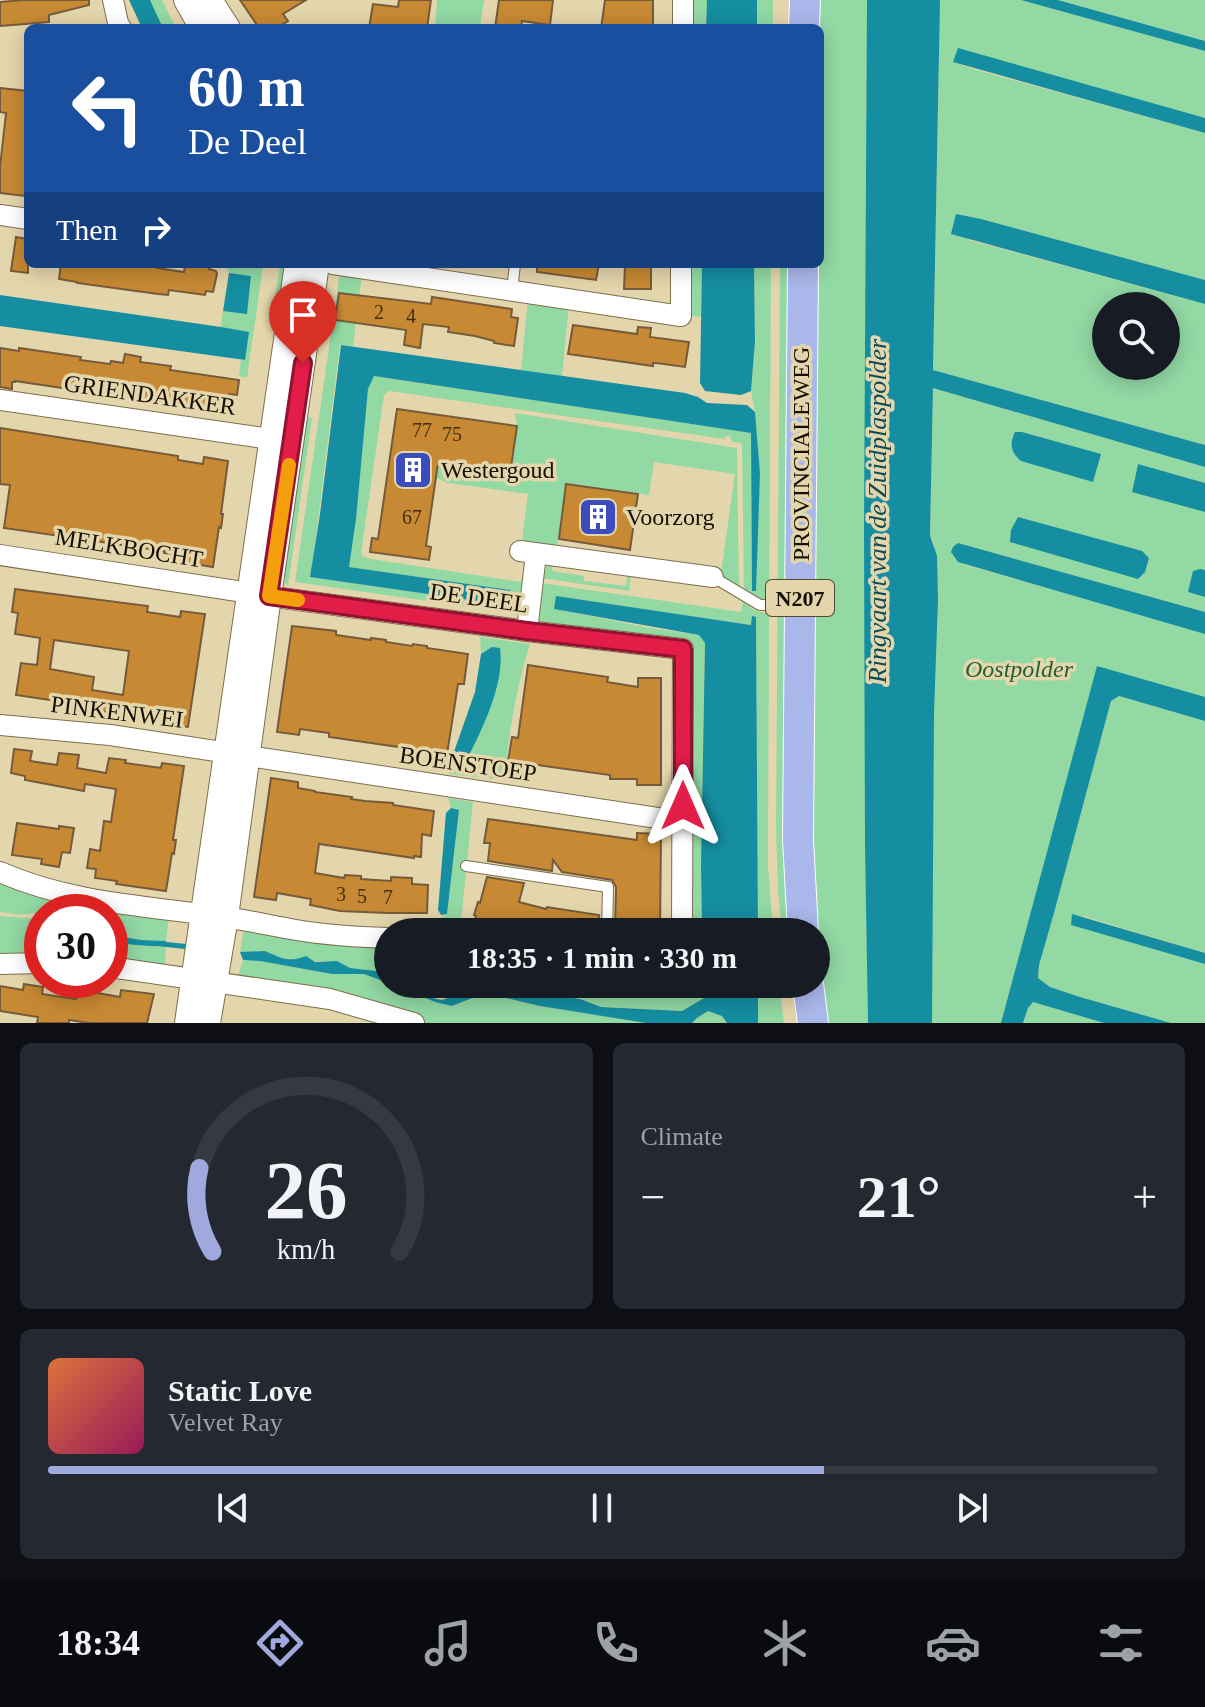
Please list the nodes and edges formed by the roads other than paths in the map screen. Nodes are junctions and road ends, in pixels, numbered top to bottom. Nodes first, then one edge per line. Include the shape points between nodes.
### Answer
1 (113, 0) edge
2 (186, 0) edge
3 (210, 0) edge
4 (683, 0) edge
5 (805, 0) edge
6 (119, 24) edge
7 (200, 24) edge
8 (225, 24) edge
9 (683, 24) edge
10 (804, 24) edge
11 (0, 215) edge
12 (24, 218) edge
13 (297, 268) edge
14 (316, 268) edge
15 (360, 268) edge
16 (515, 268) edge
17 (681, 268) edge
18 (803, 268) edge
19 (512, 291) junction
20 (0, 400) edge
21 (282, 440) junction
22 (0, 555) edge
23 (705, 574) joint
24 (259, 594) junction
25 (773, 605) dead end
26 (527, 631) junction
27 (0, 725) edge
28 (236, 755) junction
29 (683, 818) junction
30 (466, 866) dead end
31 (0, 872) edge
32 (215, 916) junction
33 (607, 918) edge
34 (682, 918) edge
35 (802, 918) edge
36 (374, 937) edge
37 (24, 963) edge
38 (0, 964) edge
39 (128, 970) edge
40 (203, 982) junction
41 (810, 998) edge
42 (187, 1023) edge
43 (208, 1023) edge
44 (414, 1023) edge
45 (813, 1023) edge

1 - 6 street
2 - 7 street
3 - 8 street
4 - 9 street
5 - 10 main road
11 - 12 street
13 - 21 street
14 - 21 street
15 - 19 street
16 - 19 lane
17 - 19 street via 681,316
18 - 35 main road, PROVINCIALEWEG / N207 via 798,839
20 - 21 street, GRIENDAKKER
21 - 24 street
22 - 24 street, MELKBOCHT
23 - 25 lane via 760,605
23 - 26 street via 528,553
24 - 26 street, DE DEEL
24 - 28 street
26 - 29 street, DE DEEL via 683,649
27 - 28 street, PINKENWEI
28 - 29 street, BOENSTOEP
28 - 32 street
29 - 34 street
30 - 33 lane via 608,887
31 - 32 street via 59,892
32 - 36 street
32 - 40 street
37 - 38 street
39 - 40 street
40 - 42 street
40 - 43 street
40 - 44 street via 330,999
41 - 45 main road

